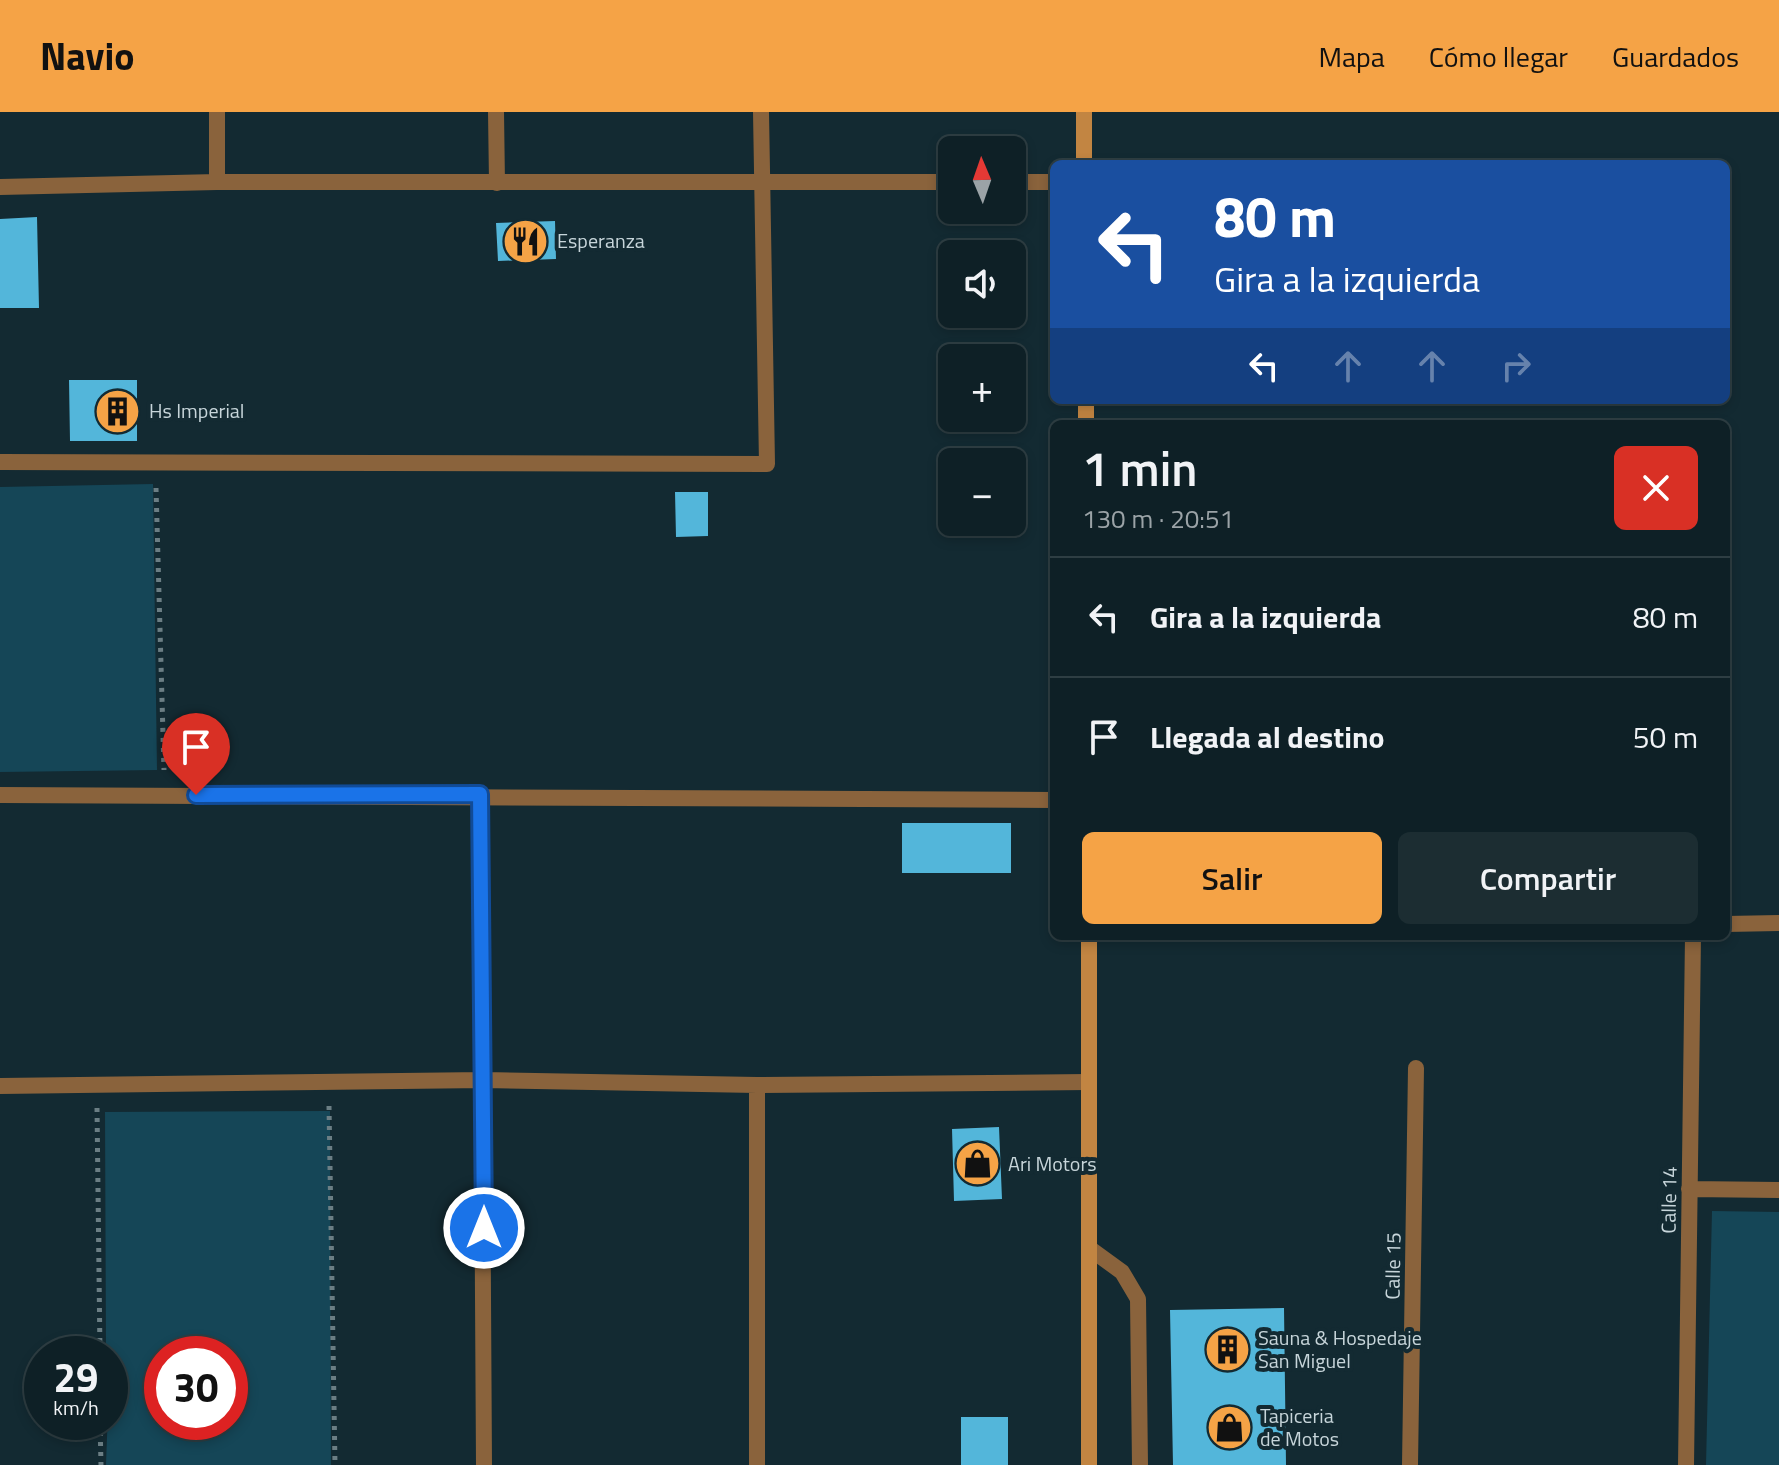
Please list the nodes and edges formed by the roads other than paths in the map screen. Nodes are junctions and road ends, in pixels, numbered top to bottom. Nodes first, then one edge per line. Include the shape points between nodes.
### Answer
1 (217, 112) edge
2 (496, 112) edge
3 (761, 112) edge
4 (1084, 112) edge
5 (1084, 160) edge
6 (217, 182) junction
7 (763, 182) junction
8 (938, 182) edge
9 (1026, 182) edge
10 (1050, 182) edge
11 (497, 183) junction
12 (0, 187) edge
13 (0, 462) edge
14 (480, 794) junction
15 (0, 795) edge
16 (1050, 800) edge
17 (1779, 923) edge
18 (1730, 924) edge
19 (1089, 940) edge
20 (1693, 940) edge
21 (1416, 1068) dead end
22 (484, 1080) junction
23 (1088, 1082) junction
24 (757, 1085) junction
25 (0, 1086) edge
26 (1689, 1189) junction
27 (1779, 1190) edge
28 (1089, 1248) junction
29 (484, 1465) edge
30 (757, 1465) edge
31 (1089, 1465) edge
32 (1140, 1465) edge
33 (1410, 1465) edge
34 (1686, 1465) edge

1 - 6 street
2 - 11 street
3 - 7 street
4 - 5 main road
6 - 11 street
6 - 12 street
7 - 8 street
7 - 11 street
7 - 13 street via 767,464
9 - 10 street
14 - 15 street
14 - 16 street
14 - 22 street
17 - 18 street
19 - 23 main road
20 - 26 street, Calle 14
21 - 33 street, Calle 15
22 - 24 street
22 - 25 street
22 - 29 street
23 - 24 street
23 - 28 main road
24 - 30 street
26 - 27 street
26 - 34 street, Calle 14
28 - 31 main road
28 - 32 street via 1122,1272 1138,1299

